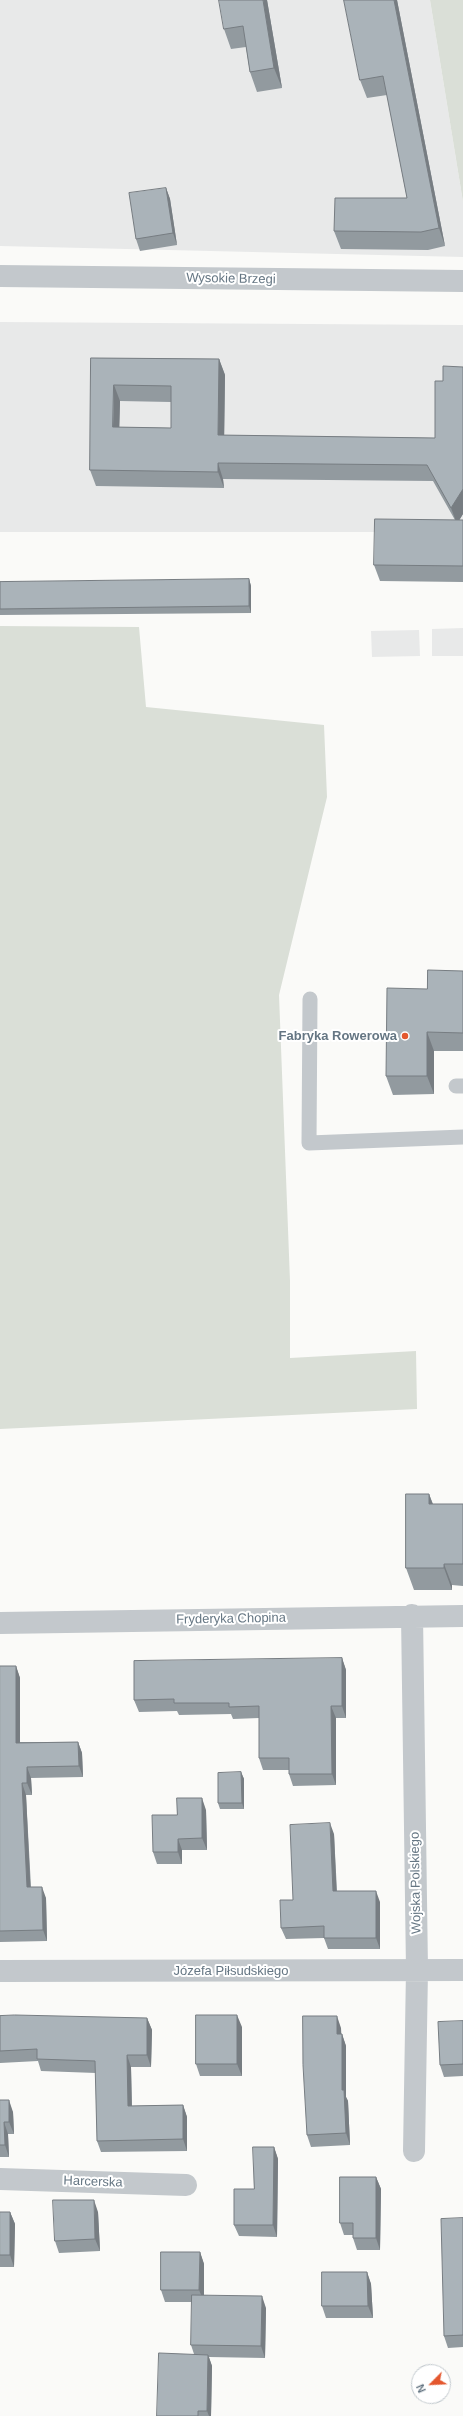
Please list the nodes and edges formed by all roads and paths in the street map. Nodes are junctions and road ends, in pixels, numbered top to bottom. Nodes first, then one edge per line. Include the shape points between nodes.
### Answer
1 (0, 276) edge
2 (463, 281) edge
3 (310, 999) dead end
4 (463, 1137) edge
5 (412, 1615) junction
6 (463, 1616) edge
7 (0, 1623) edge
8 (417, 1970) junction
9 (463, 1970) edge
10 (0, 1971) edge
11 (414, 2151) dead end
12 (0, 2179) edge
13 (186, 2185) dead end

1 - 2 street, Wysokie Brzegi
3 - 4 lane via 309,1143
5 - 6 street, Fryderyka Chopina
5 - 7 street, Fryderyka Chopina
5 - 8 street, Wojska Polskiego
8 - 9 street, Józefa Piłsudskiego
8 - 10 street, Józefa Piłsudskiego
8 - 11 street, Wojska Polskiego
12 - 13 street, Harcerska

